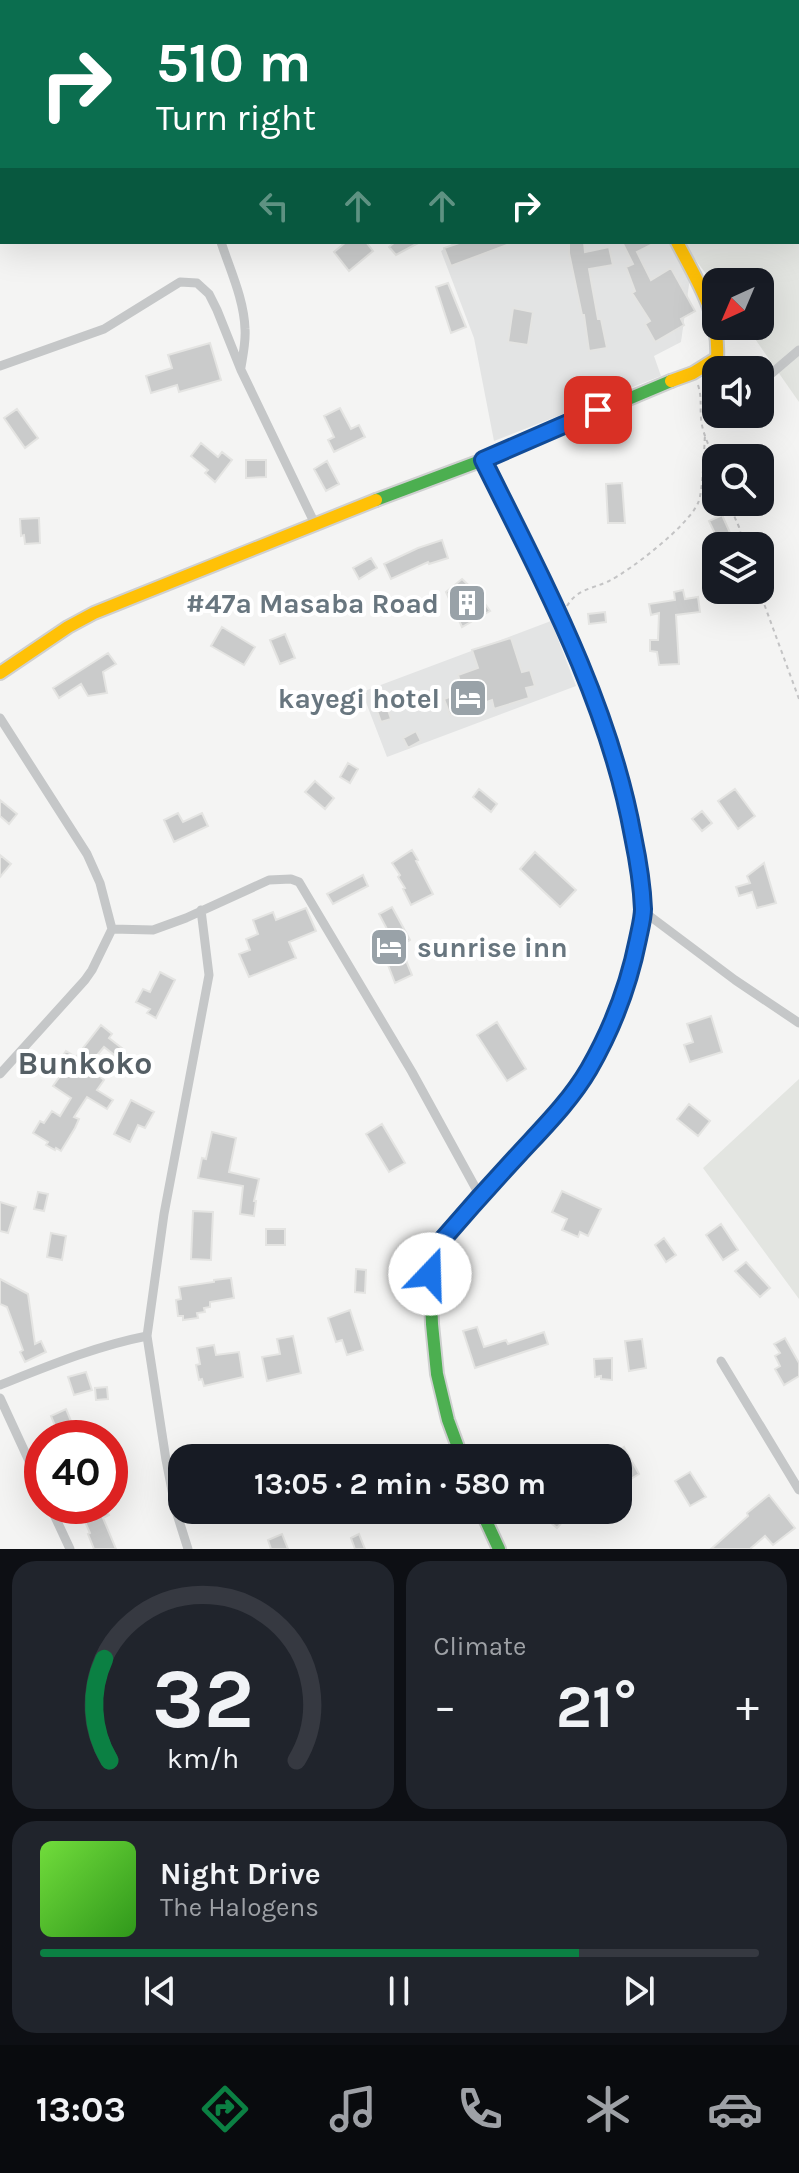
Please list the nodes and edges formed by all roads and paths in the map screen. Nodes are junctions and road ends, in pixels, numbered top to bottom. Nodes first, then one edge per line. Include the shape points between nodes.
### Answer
1 (223, 244) edge
2 (678, 244) edge
3 (799, 350) edge
4 (717, 356) edge
5 (0, 366) edge
6 (702, 367) edge
7 (241, 370) junction
8 (774, 371) edge
9 (693, 373) junction
10 (705, 435) junction
11 (709, 444) edge
12 (483, 460) junction
13 (315, 524) junction
14 (764, 604) edge
15 (560, 618) junction
16 (0, 673) edge
17 (799, 699) edge
18 (0, 718) edge
19 (201, 910) junction
20 (643, 911) junction
21 (112, 929) junction
22 (799, 1023) edge
23 (0, 1074) edge
24 (480, 1196) junction
25 (147, 1336) junction
26 (721, 1361) dead end
27 (0, 1385) edge
28 (0, 1398) edge
29 (457, 1444) edge
30 (24, 1450) edge
31 (799, 1490) edge
32 (58, 1524) edge
33 (487, 1524) edge
34 (70, 1549) edge
35 (188, 1549) edge
36 (499, 1549) edge

1 - 7 street via 244,320
2 - 4 street via 713,320
3 - 8 street
5 - 7 street via 104,329 180,282 197,283 209,294
6 - 9 street
7 - 13 street
9 - 10 path via 702,396
9 - 12 street
10 - 11 path
10 - 15 path via 699,502 685,520 638,563 572,597
12 - 13 street
12 - 15 street
13 - 16 street via 81,618
14 - 17 path
15 - 20 street via 595,700 626,795
18 - 21 street via 87,854
19 - 21 street via 153,930
19 - 24 street via 269,880 299,882
19 - 25 street via 209,975
20 - 22 street
20 - 24 street via 626,985 587,1071
21 - 23 street via 85,980
24 - 29 street via 443,1239 430,1274 437,1374
25 - 27 street via 88,1351
25 - 35 street via 166,1460
26 - 31 street
28 - 30 street
32 - 34 street
33 - 36 street

